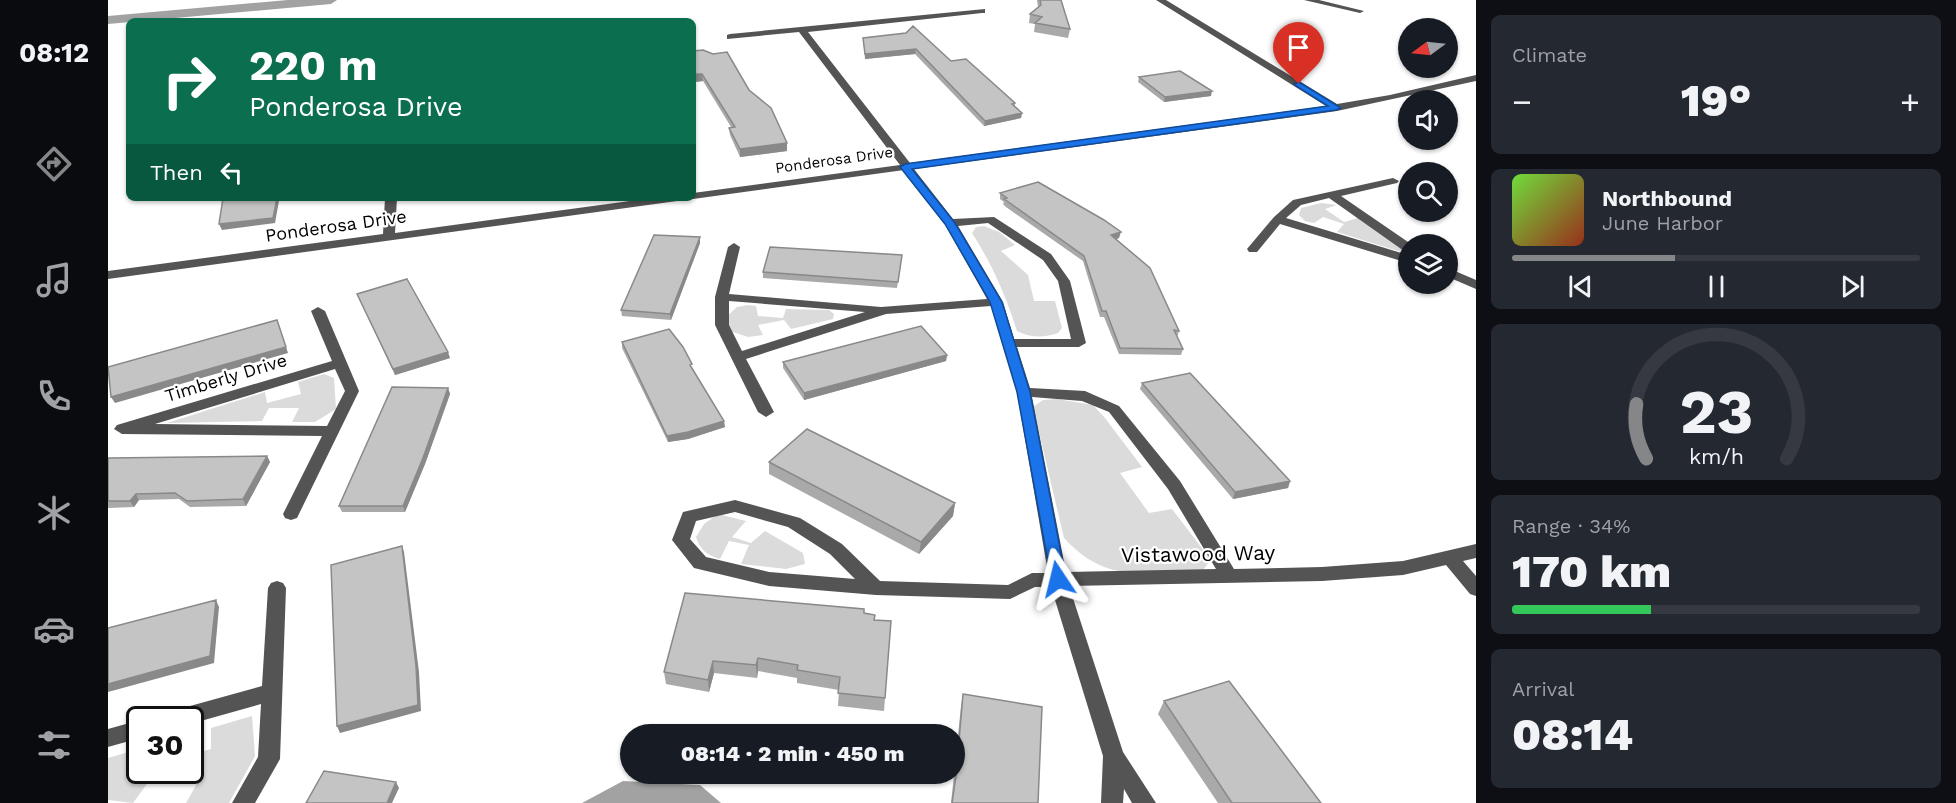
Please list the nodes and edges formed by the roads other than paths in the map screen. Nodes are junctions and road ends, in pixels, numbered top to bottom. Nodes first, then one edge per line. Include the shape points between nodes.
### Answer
1 (1160, 0) edge
2 (1308, 0) edge
3 (982, 11) dead end
4 (1360, 11) dead end
5 (802, 30) junction
6 (730, 37) dead end
7 (1476, 78) edge
8 (1336, 108) junction
9 (905, 167) junction
10 (1393, 181) dead end
11 (1332, 195) junction
12 (696, 196) edge
13 (391, 201) edge
14 (654, 201) edge
15 (1278, 219) junction
16 (950, 223) junction
17 (389, 237) junction
18 (1398, 241) edge
19 (734, 247) dead end
20 (1253, 249) dead end
21 (1398, 256) edge
22 (108, 275) edge
23 (1458, 277) edge
24 (1476, 285) edge
25 (722, 297) junction
26 (996, 302) junction
27 (885, 310) junction
28 (318, 311) dead end
29 (1008, 343) junction
30 (738, 357) junction
31 (340, 363) junction
32 (1024, 392) junction
33 (766, 412) dead end
34 (115, 430) edge
35 (332, 430) junction
36 (291, 514) dead end
37 (1476, 551) edge
38 (1451, 558) junction
39 (1229, 576) junction
40 (1058, 579) junction
41 (277, 588) dead end
42 (876, 588) junction
43 (1476, 589) edge
44 (272, 692) junction
45 (204, 711) edge
46 (126, 733) edge
47 (108, 738) edge
48 (1114, 756) junction
49 (243, 803) edge
50 (1112, 803) edge
51 (1145, 803) edge

1 - 8 street
2 - 4 street
3 - 5 street
5 - 6 street
5 - 9 street
7 - 8 street, Ponderosa Drive
8 - 9 street, Ponderosa Drive
9 - 12 street, Ponderosa Drive
9 - 16 street
10 - 11 street
11 - 15 street via 1297,202
11 - 18 street
13 - 17 street
14 - 17 street, Ponderosa Drive
15 - 20 street
15 - 21 street
16 - 26 street
16 - 29 street via 990,219 1047,257 1064,281 1079,343
17 - 22 street, Ponderosa Drive
19 - 25 street
23 - 24 street
25 - 27 street
25 - 30 street via 722,325
26 - 27 street
26 - 29 street
27 - 30 street
28 - 31 street
29 - 32 street
30 - 33 street
31 - 34 street, Timberly Drive
31 - 35 street via 352,391
32 - 39 street via 1085,396 1114,409 1174,485
32 - 40 street
34 - 35 street, Timberly Drive
35 - 36 street
37 - 38 street, Vistawood Way
38 - 39 street, Vistawood Way via 1403,568
38 - 43 street
39 - 40 street, Vistawood Way
40 - 42 street, Vistawood Way via 1032,580 1010,592
40 - 48 street
41 - 44 street
42 - 42 street, Vistawood Way via 769,579 700,563 681,540 689,516 735,506 794,522 836,549
44 - 45 street
44 - 49 street via 268,759
46 - 47 street
48 - 50 street
48 - 51 street

